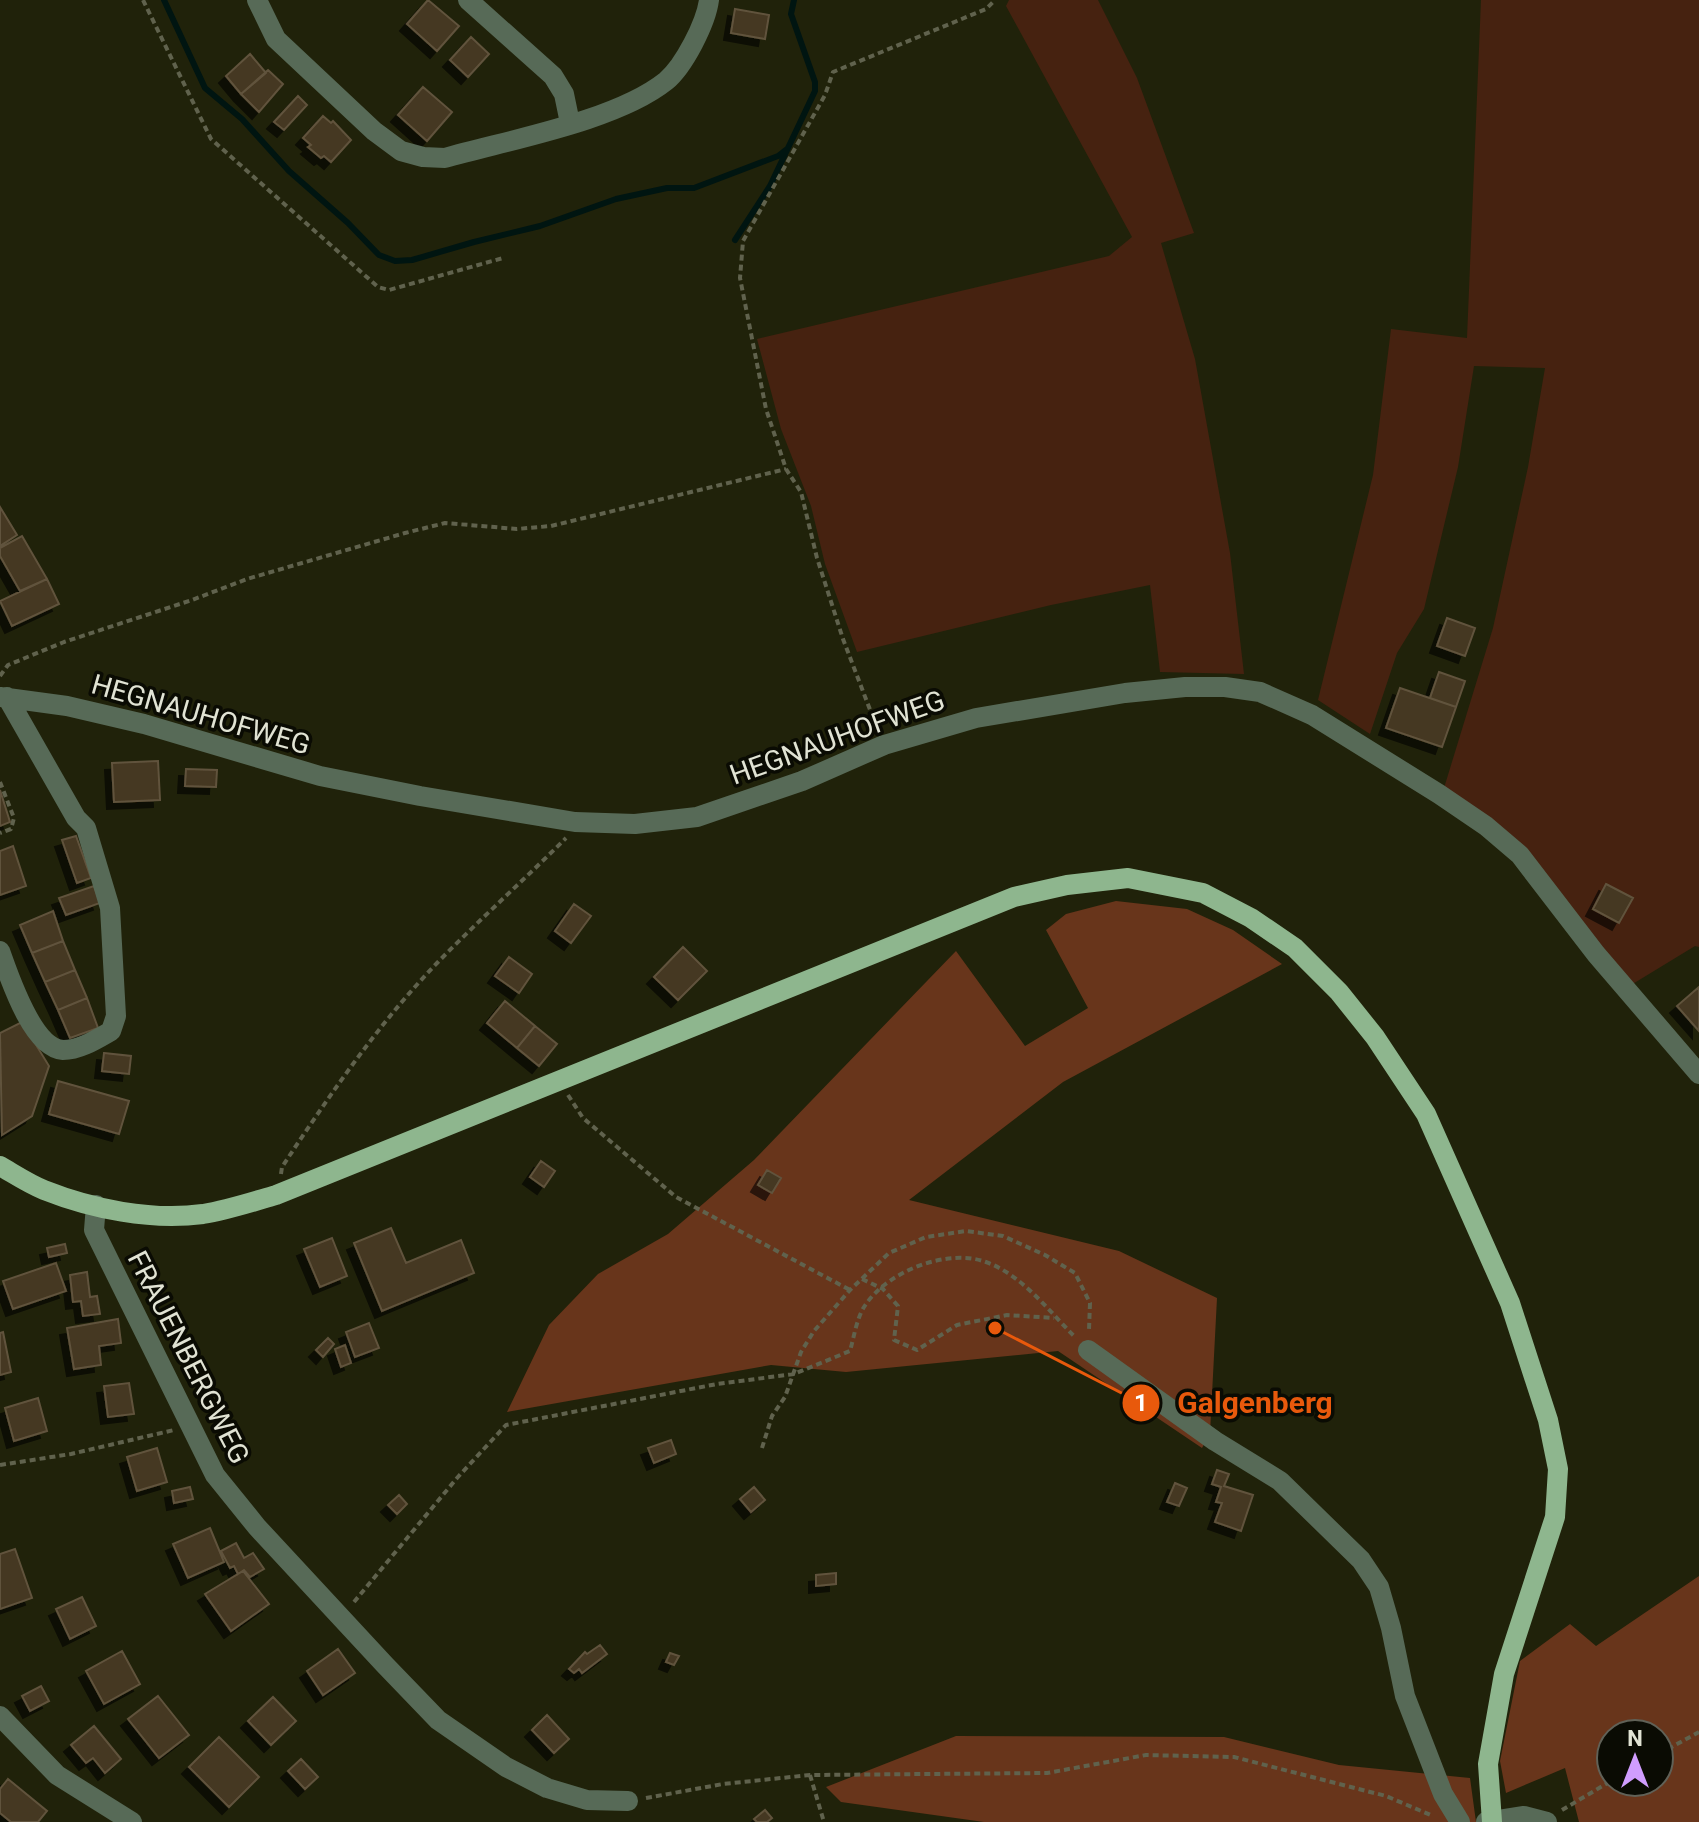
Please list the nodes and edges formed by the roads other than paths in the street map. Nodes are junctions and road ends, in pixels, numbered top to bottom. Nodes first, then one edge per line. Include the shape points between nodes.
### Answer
1 (257, 0) edge
2 (468, 0) edge
3 (709, 0) edge
4 (570, 123) junction
5 (4, 697) edge
6 (0, 951) edge
7 (1699, 1074) edge
8 (0, 1166) edge
9 (96, 1205) junction
10 (1088, 1350) road end
11 (0, 1716) edge
12 (628, 1801) road end
13 (1490, 1821) edge
14 (1547, 1821) edge
15 (132, 1822) edge
16 (1460, 1822) edge

1 - 4 street via 276,39 401,151 445,158
2 - 4 street via 553,76 564,94
3 - 4 street via 699,34 668,79 625,106
5 - 6 street via 91,843 110,908 116,1016 111,1031 62,1050 45,1041 17,999
5 - 7 street, HEGNAUHOFWEG via 144,724 320,776 575,822 635,824 697,817 802,781 884,745 976,718 1185,687 1260,692 1312,715 1439,794 1520,855
8 - 9 main road via 43,1189
9 - 12 street, FRAUENBERGWEG via 94,1230 189,1427 215,1475 257,1527 438,1720 547,1788 587,1800
9 - 13 main road via 132,1213 203,1214 276,1195 1014,897 1128,878 1203,893 1295,948 1375,1037 1426,1114 1510,1303 1548,1420 1558,1469 1555,1517 1504,1674 1488,1764
10 - 16 street via 1204,1434 1280,1481 1361,1560 1379,1587 1405,1696 1443,1794
11 - 15 street via 57,1775
13 - 14 street via 1524,1816

